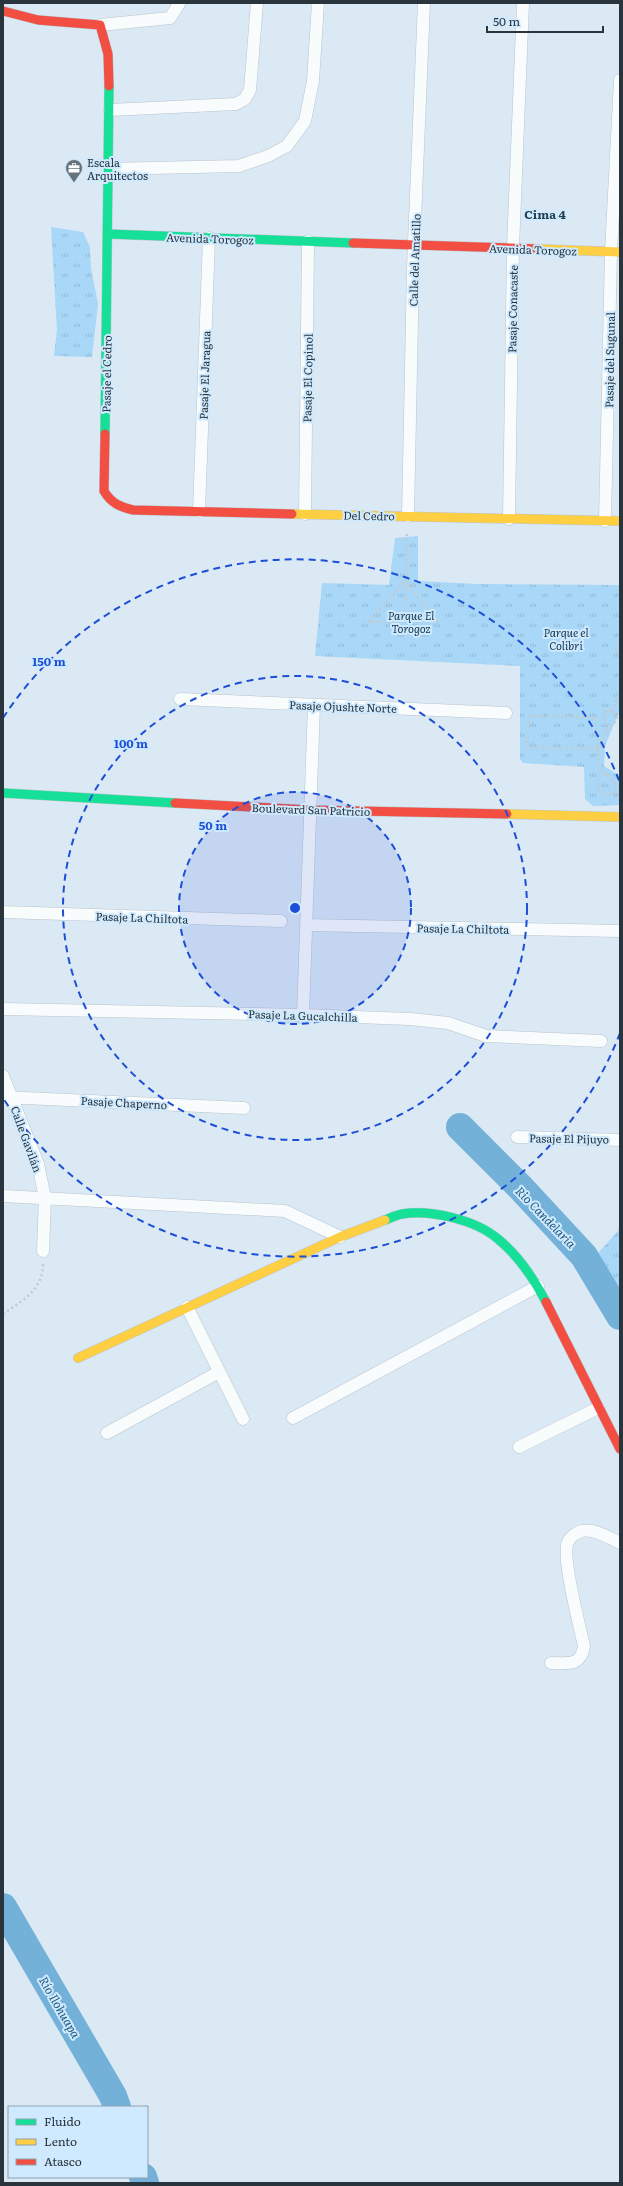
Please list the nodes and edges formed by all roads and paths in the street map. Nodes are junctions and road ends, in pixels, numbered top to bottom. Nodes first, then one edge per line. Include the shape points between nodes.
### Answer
1 (257, 3) edge
2 (318, 3) edge
3 (424, 3) edge
4 (523, 3) edge
5 (179, 4) dead end
6 (3, 11) edge
7 (100, 25) junction
8 (620, 80) edge
9 (110, 110) junction
10 (108, 169) junction
11 (108, 234) junction
12 (209, 238) junction
13 (308, 241) junction
14 (414, 245) junction
15 (513, 248) junction
16 (616, 252) edge
17 (118, 507) joint
18 (200, 511) junction
19 (305, 514) junction
20 (408, 516) junction
21 (509, 518) junction
22 (605, 521) junction
23 (620, 521) edge
24 (405, 581) junction
25 (405, 621) junction
26 (620, 644) edge
27 (620, 658) edge
28 (620, 690) edge
29 (180, 698) dead end
30 (314, 705) junction
31 (612, 711) junction
32 (506, 713) dead end
33 (608, 728) junction
34 (598, 749) junction
35 (600, 770) junction
36 (606, 773) junction
37 (598, 777) junction
38 (614, 792) junction
39 (3, 793) edge
40 (620, 799) edge
41 (310, 810) junction
42 (620, 816) edge
43 (3, 912) edge
44 (281, 921) dead end
45 (306, 925) junction
46 (620, 931) edge
47 (3, 1009) edge
48 (303, 1015) junction
49 (601, 1042) dead end
50 (3, 1076) edge
51 (7, 1097) edge
52 (244, 1108) dead end
53 (517, 1137) dead end
54 (620, 1140) edge
55 (3, 1196) edge
56 (44, 1198) junction
57 (340, 1237) junction
58 (43, 1251) joint
59 (538, 1286) junction
60 (187, 1308) junction
61 (3, 1314) edge
62 (78, 1358) dead end
63 (219, 1372) junction
64 (598, 1408) junction
65 (293, 1418) dead end
66 (243, 1420) dead end
67 (107, 1434) dead end
68 (520, 1446) dead end
69 (620, 1449) edge
70 (620, 1543) edge
71 (551, 1663) dead end

1 - 9 street via 250,90 245,99 236,104
2 - 10 street via 313,81 305,121 288,146 239,166
3 - 14 street, Calle del Amatillo
4 - 15 street, Pasaje Conacaste
5 - 7 street via 170,18
6 - 7 street via 16,16 79,25
7 - 9 street via 108,54
8 - 16 street, Pasaje del Sugunal
9 - 10 street
10 - 11 street
11 - 12 street, Avenida Torogoz
11 - 17 street, Pasaje el Cedro via 104,490 109,501
12 - 13 street, Avenida Torogoz
12 - 18 street, Pasaje El Jaragua
13 - 14 street, Avenida Torogoz
13 - 19 street, Pasaje El Copinol
14 - 15 street, Avenida Torogoz
14 - 20 street, Calle del Amatillo
15 - 16 street, Avenida Torogoz
15 - 21 street, Pasaje Conacaste
16 - 22 street, Pasaje del Sugunal
17 - 18 street, Del Cedro via 133,510
18 - 19 street, Del Cedro
19 - 20 street, Del Cedro
20 - 21 street, Del Cedro
20 - 24 path
21 - 22 street, Del Cedro
22 - 23 street, Del Cedro
24 - 25 path
24 - 25 path via 437,621
24 - 25 path via 370,622
26 - 27 path via 614,649
28 - 31 path
29 - 30 street, Pasaje Ojushte Norte
30 - 32 street, Pasaje Ojushte Norte
30 - 41 street
31 - 33 path via 617,718
31 - 33 path via 607,710 603,715
33 - 34 path
34 - 34 path via 527,747 529,716 595,717
34 - 35 path
35 - 36 path
35 - 37 path
36 - 37 path
36 - 38 path via 616,785
37 - 38 path via 596,783 601,795
38 - 40 path
39 - 41 street, Boulevard San Patricio
41 - 42 street, Boulevard San Patricio
41 - 45 street
43 - 44 street, Pasaje La Chiltota
45 - 46 street, Pasaje La Chiltota
45 - 48 street
47 - 48 street, Pasaje La Gucalchilla
48 - 49 street, Pasaje La Gucalchilla via 410,1019 448,1023 486,1036
50 - 51 street, Calle Gavilán
51 - 52 street, Pasaje Chaperno
51 - 56 street, Calle Gavilán via 38,1164
53 - 54 street, Pasaje El Pijuyo
55 - 56 street
56 - 57 street via 285,1211
56 - 58 street, Calle Gavilán
57 - 59 street via 402,1214 436,1214 467,1221 498,1238 534,1278
57 - 60 street
58 - 61 path via 43,1272 32,1293
59 - 64 street
59 - 65 street
60 - 62 street
60 - 63 street
63 - 66 street
63 - 67 street
64 - 68 street
64 - 69 street
70 - 71 street via 593,1531 583,1530 567,1543 567,1561 584,1646 583,1655 572,1663

